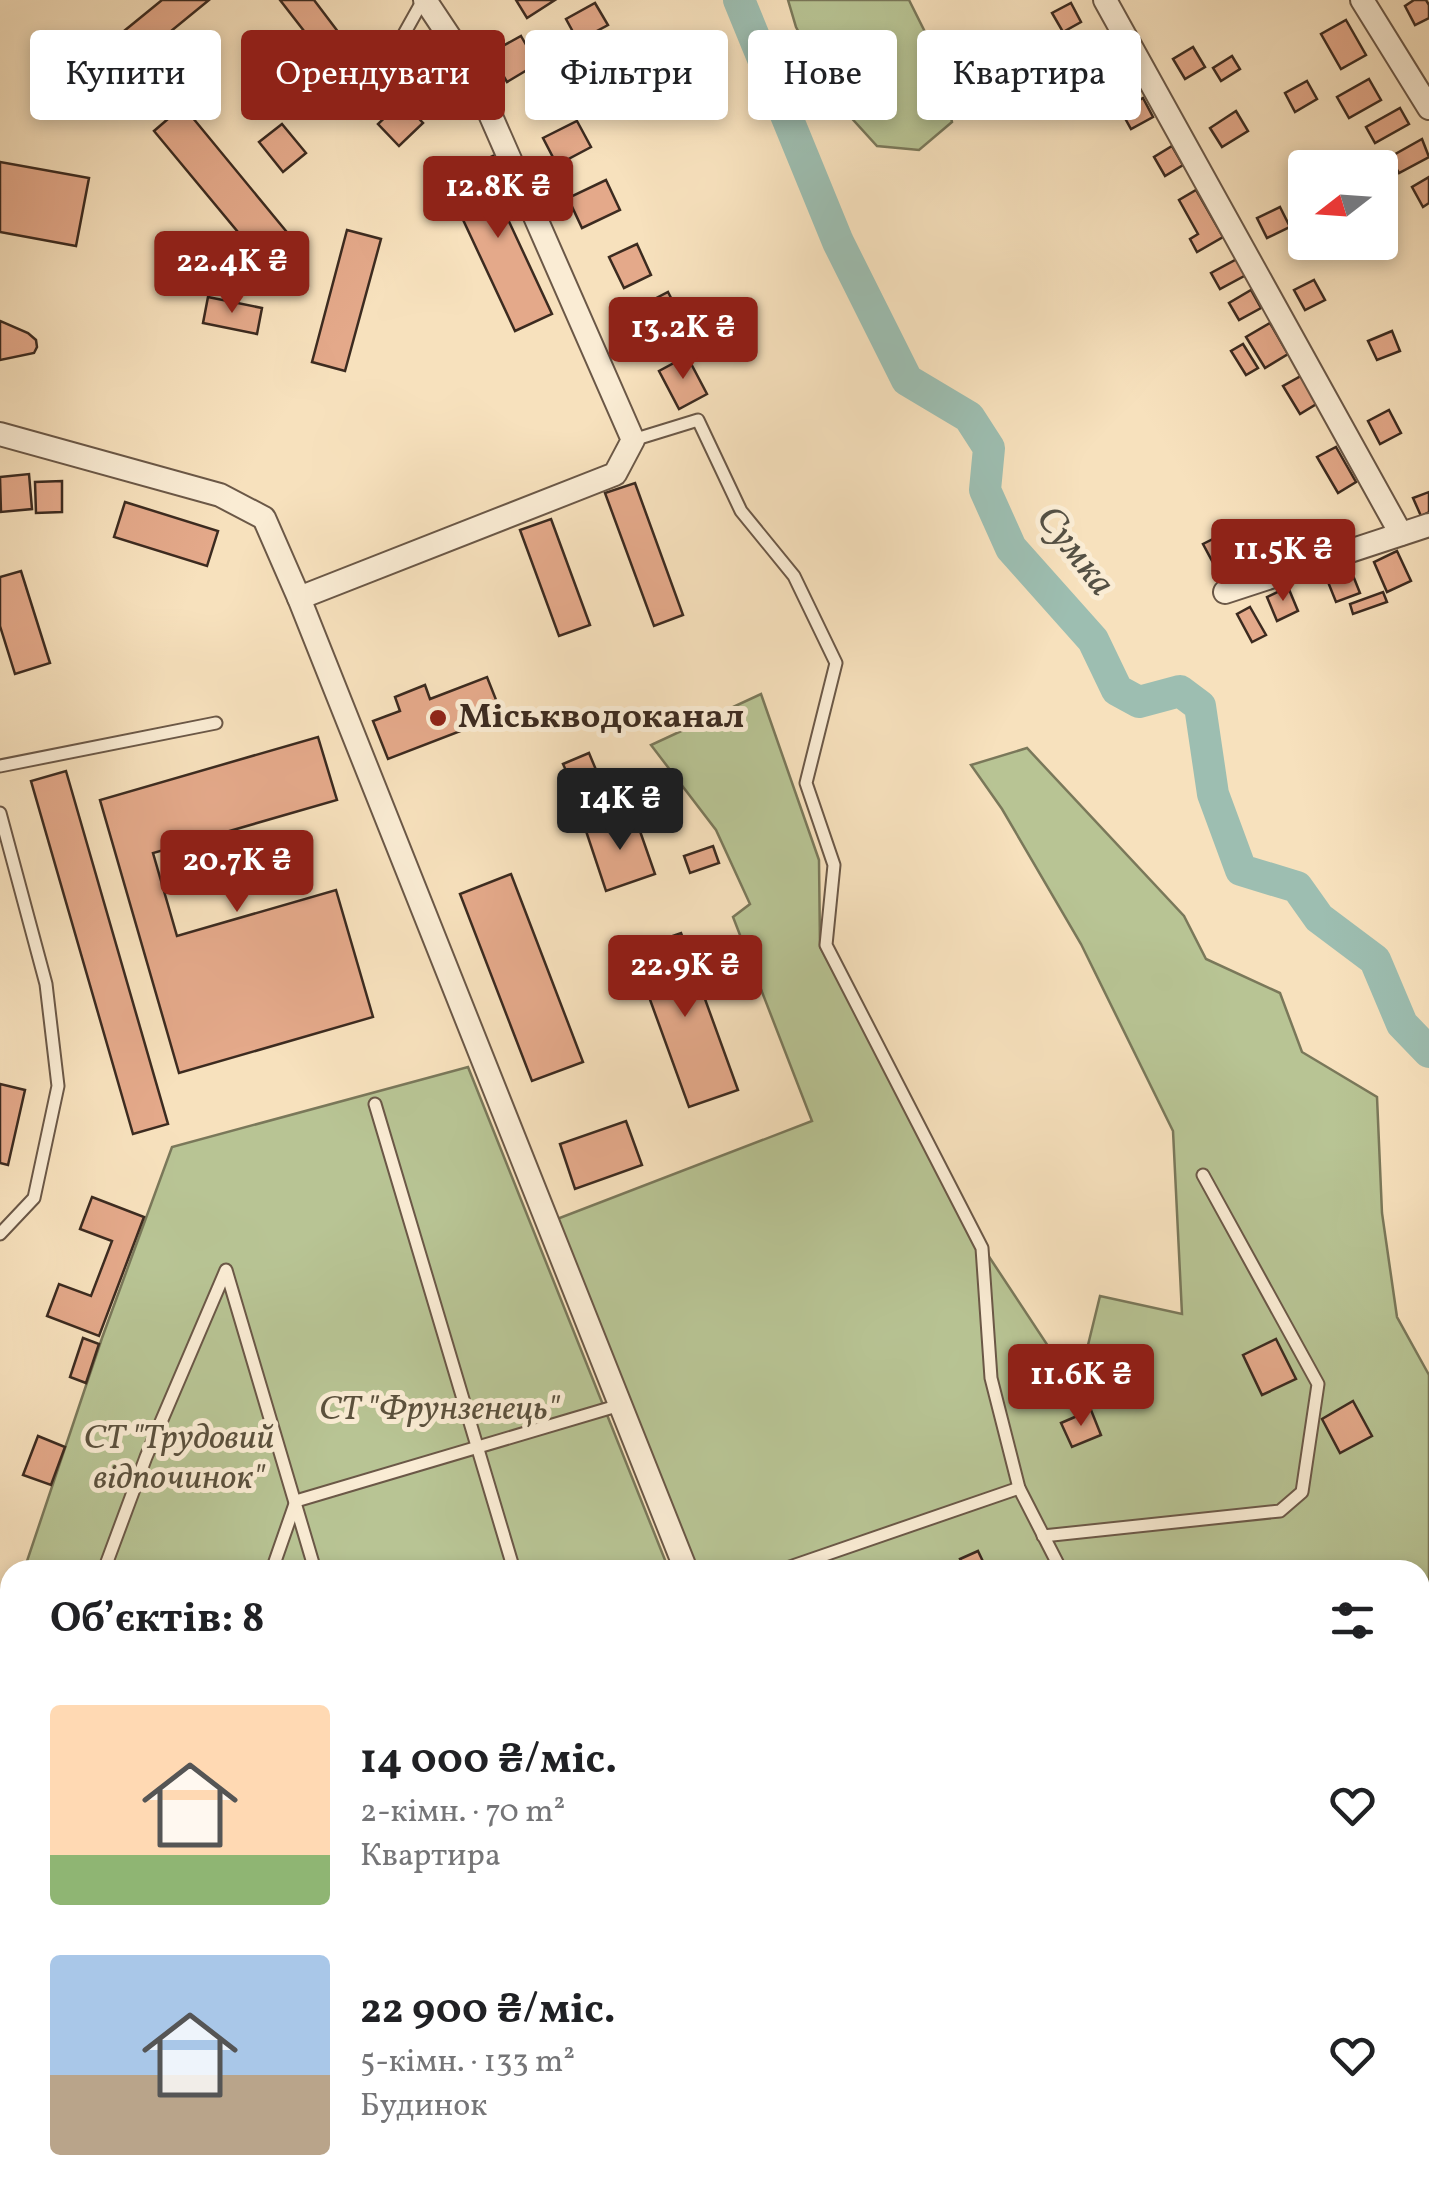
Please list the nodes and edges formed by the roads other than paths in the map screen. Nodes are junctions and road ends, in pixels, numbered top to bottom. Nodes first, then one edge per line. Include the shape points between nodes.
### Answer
1 (424, 0) edge
2 (1105, 0) edge
3 (1362, 0) edge
4 (407, 30) edge
5 (1429, 108) edge
6 (0, 434) edge
7 (634, 440) junction
8 (1429, 525) edge
9 (1401, 534) junction
10 (1225, 592) dead end
11 (298, 598) junction
12 (216, 722) dead end
13 (0, 766) edge
14 (0, 813) edge
15 (375, 1104) dead end
16 (1203, 1175) dead end
17 (6, 1218) edge
18 (0, 1234) edge
19 (620, 1405) junction
20 (476, 1448) junction
21 (1019, 1488) junction
22 (296, 1501) junction
23 (1043, 1536) junction
24 (108, 1560) edge
25 (275, 1560) edge
26 (313, 1560) edge
27 (511, 1560) edge
28 (682, 1560) edge
29 (810, 1560) edge
30 (1055, 1560) edge

1 - 4 lane
1 - 7 street via 484,98
2 - 9 street
3 - 5 street
6 - 11 street via 220,495 264,518
7 - 11 street via 615,474
7 - 21 lane via 698,420 741,511 794,576 836,663 806,783 834,865 826,946 982,1248 991,1378
8 - 9 street
9 - 10 street
11 - 19 street
12 - 13 lane
14 - 17 lane via 46,984 58,1086 34,1198
15 - 20 lane
16 - 23 lane via 1318,1384 1302,1492 1280,1512
17 - 18 lane
19 - 20 lane
19 - 28 street
20 - 22 lane
20 - 27 lane
21 - 23 lane
21 - 29 lane
22 - 24 lane via 226,1270
22 - 25 lane
22 - 26 lane
23 - 30 lane

